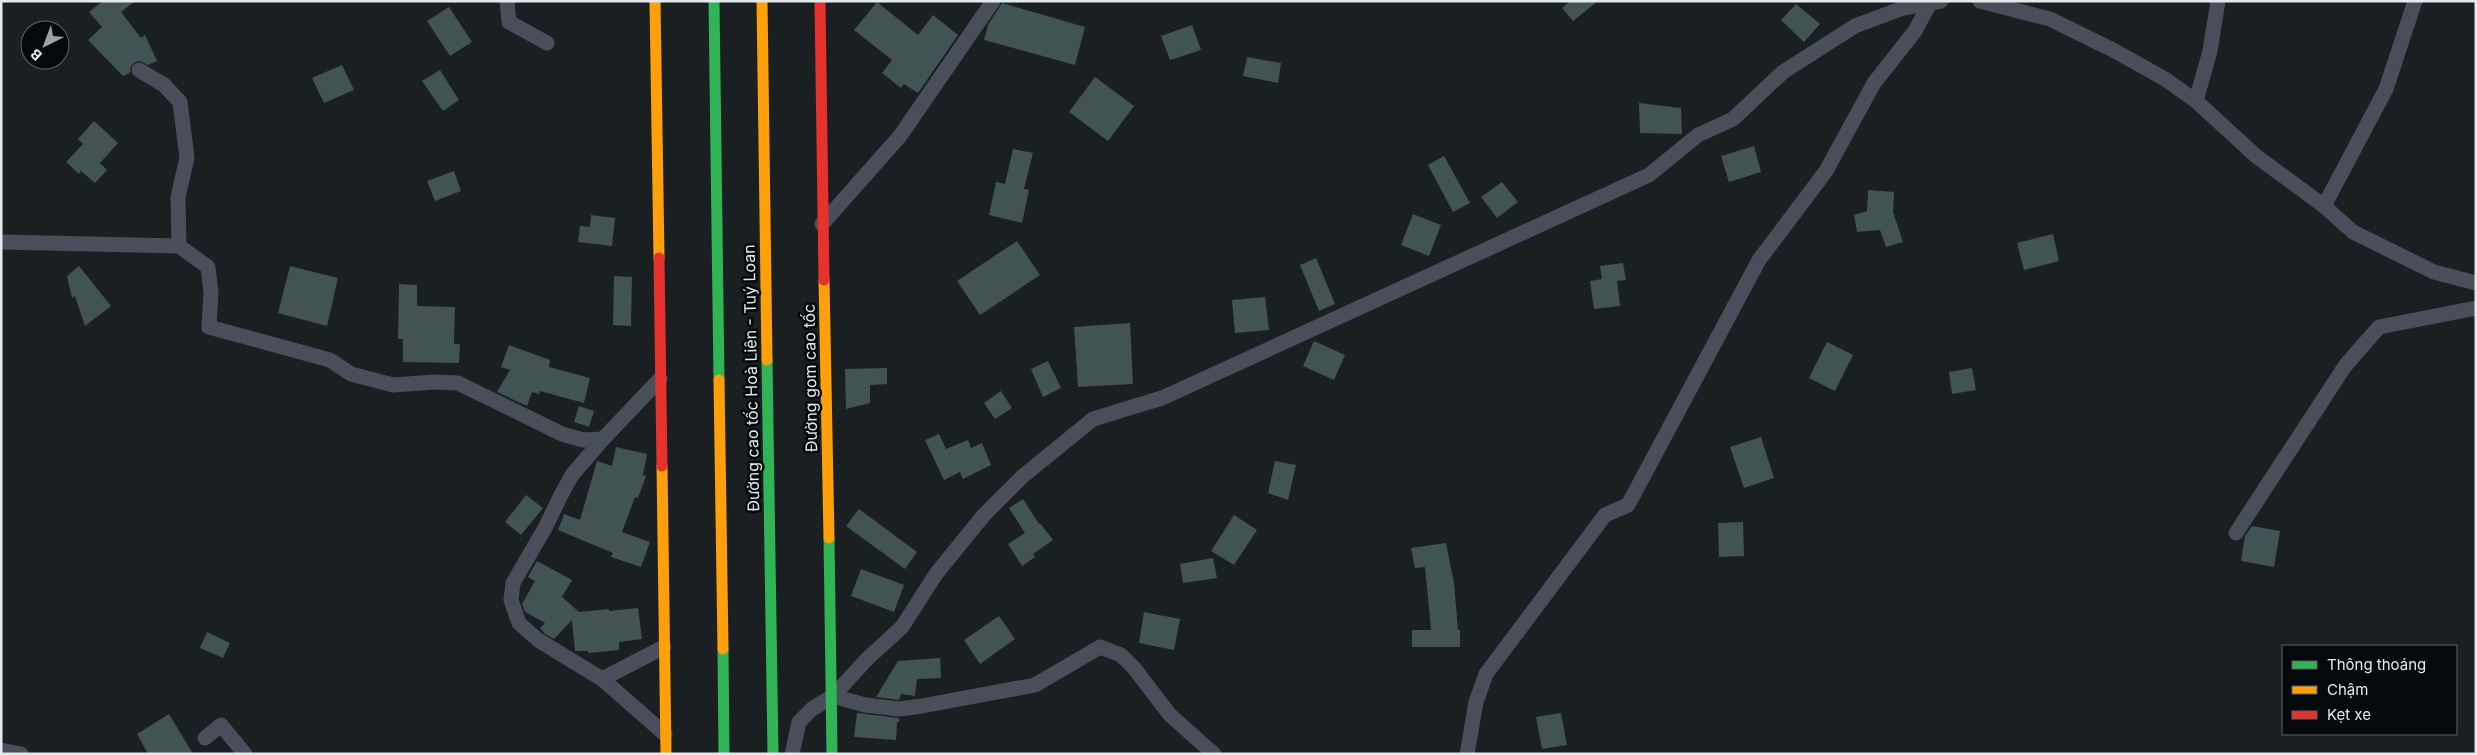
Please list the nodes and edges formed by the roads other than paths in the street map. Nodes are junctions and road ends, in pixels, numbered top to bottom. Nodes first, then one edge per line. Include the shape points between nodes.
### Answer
1 (508, 1) edge
2 (655, 1) edge
3 (714, 1) edge
4 (762, 1) edge
5 (820, 1) edge
6 (992, 1) edge
7 (2218, 1) edge
8 (2415, 1) edge
9 (1936, 2) edge
10 (1992, 2) edge
11 (547, 42) dead end
12 (139, 70) dead end
13 (2196, 101) junction
14 (2324, 206) junction
15 (822, 224) junction
16 (1, 242) edge
17 (179, 246) junction
18 (2476, 283) edge
19 (2476, 308) edge
20 (660, 378) junction
21 (603, 439) junction
22 (2236, 533) dead end
23 (664, 647) junction
24 (602, 679) junction
25 (833, 696) junction
26 (665, 734) junction
27 (205, 738) dead end
28 (1, 750) edge
29 (21, 754) edge
30 (245, 754) edge
31 (666, 754) edge
32 (724, 754) edge
33 (772, 754) edge
34 (792, 754) edge
35 (832, 754) edge
36 (1214, 754) edge
37 (1467, 754) edge

1 - 11 street via 509,22
2 - 20 main road
3 - 32 main road, Đường cao tốc Hoà Liên - Tuý Loan
4 - 33 main road, Đường cao tốc Hoà Liên - Tuý Loan
5 - 15 main road, Đường gom cao tốc
6 - 15 street via 900,136
7 - 13 street via 2210,51
8 - 14 street via 2386,89
9 - 25 street via 1903,8 1855,26 1783,72 1733,119 1698,135 1648,175 1162,398 1093,419 1023,476 984,516 936,574 902,627
9 - 37 street via 1874,83 1826,171 1759,260 1628,505 1605,515 1486,674 1476,702
10 - 13 street via 2050,19 2164,79
12 - 17 street via 164,85 180,102 186,158 178,198
13 - 14 street via 2256,156
14 - 18 street via 2353,232 2380,247 2434,272
15 - 25 main road, Đường gom cao tốc
16 - 17 street
17 - 21 street via 208,267 211,294 209,327 330,360 351,374 393,385 458,383 562,434 583,440
19 - 22 street via 2379,327 2345,366
20 - 21 street
20 - 23 main road
21 - 24 street via 572,475 513,583 511,600 519,623 538,640
23 - 24 street
23 - 26 main road
24 - 26 street
25 - 34 street via 799,722
25 - 35 main road, Đường gom cao tốc
25 - 36 street via 865,706 899,709 946,702 1035,685 1100,647 1121,655 1170,715
26 - 31 main road
27 - 30 street via 221,725
28 - 29 street

